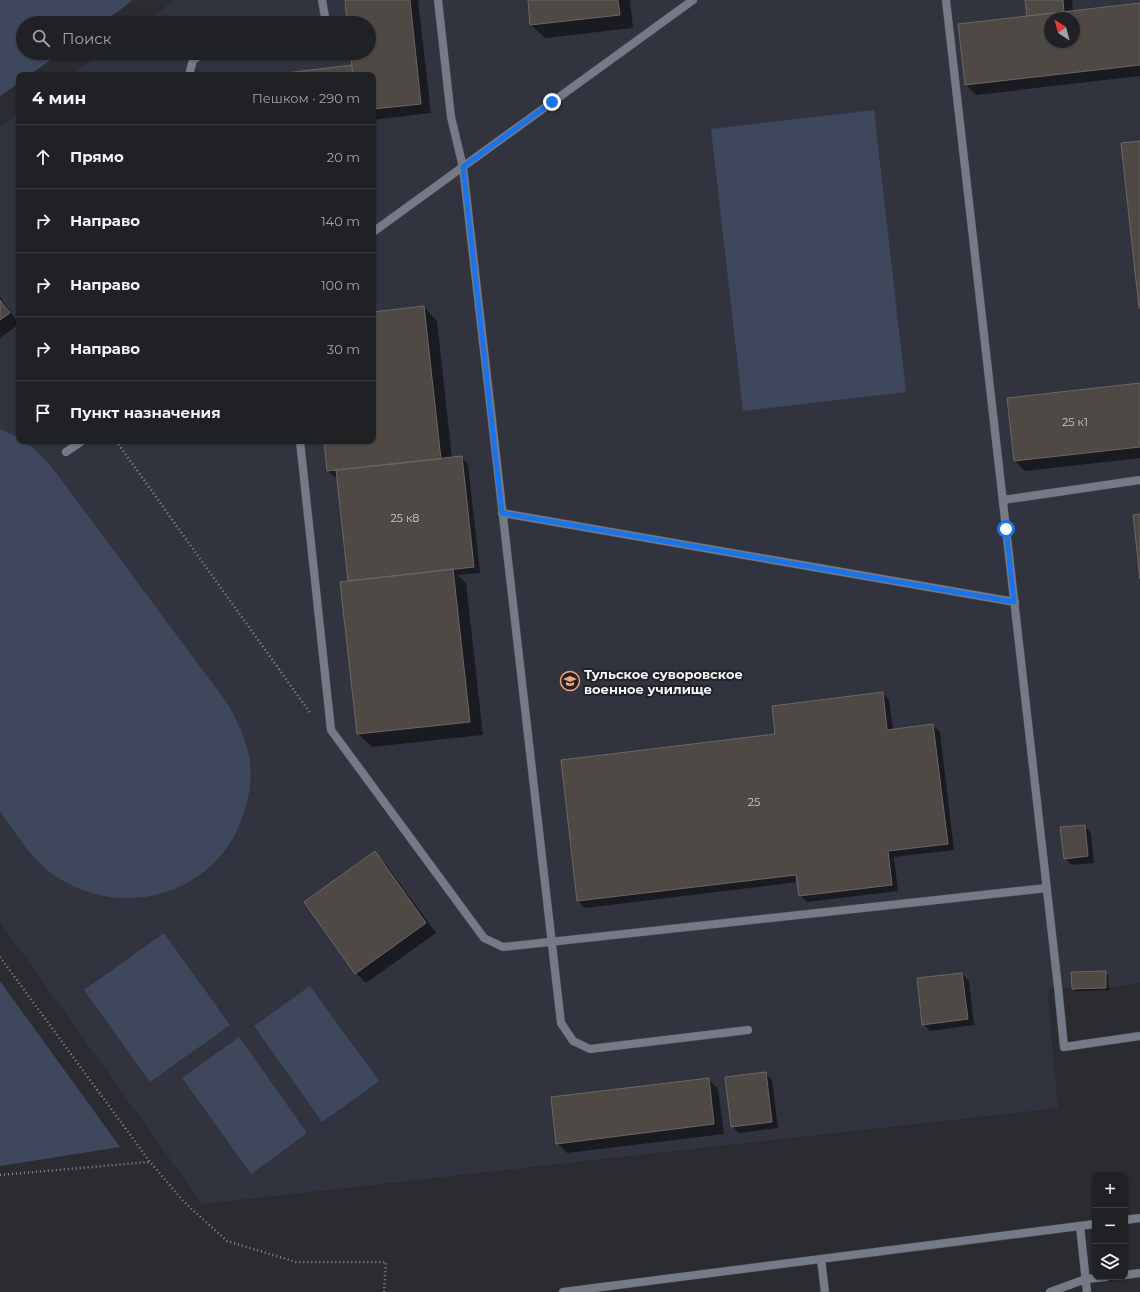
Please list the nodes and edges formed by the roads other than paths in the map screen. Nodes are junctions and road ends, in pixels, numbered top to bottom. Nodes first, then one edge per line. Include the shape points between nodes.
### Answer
1 (322, 0) edge
2 (438, 0) edge
3 (693, 0) edge
4 (946, 0) edge
5 (325, 16) edge
6 (194, 60) edge
7 (191, 72) edge
8 (463, 167) junction
9 (376, 230) edge
10 (78, 444) edge
11 (300, 444) edge
12 (66, 452) dead end
13 (1140, 480) edge
14 (1003, 500) junction
15 (502, 513) junction
16 (1014, 602) junction
17 (1047, 888) junction
18 (551, 942) junction
19 (748, 1030) dead end
20 (1140, 1036) edge
21 (1140, 1218) edge
22 (1128, 1220) edge
23 (1092, 1224) edge
24 (1080, 1226) junction
25 (821, 1259) junction
26 (1140, 1273) edge
27 (1128, 1275) edge
28 (1092, 1278) edge
29 (1086, 1279) junction
30 (563, 1292) edge
31 (825, 1292) edge
32 (1050, 1292) edge
33 (1087, 1292) edge

1 - 5 lane
2 - 8 lane via 451,117
3 - 8 lane
4 - 14 lane
6 - 7 lane
8 - 9 lane
8 - 15 lane
10 - 12 lane
11 - 18 lane via 331,730 484,938 503,947
13 - 14 lane
14 - 16 lane
15 - 16 lane
15 - 18 lane
16 - 17 lane
17 - 18 lane
17 - 20 lane via 1064,1047
18 - 19 lane via 561,1023 573,1041 590,1049
21 - 22 lane
23 - 24 lane
24 - 25 lane
24 - 29 lane
25 - 30 lane
25 - 31 lane
26 - 27 lane
28 - 29 lane
29 - 32 lane
29 - 33 lane

